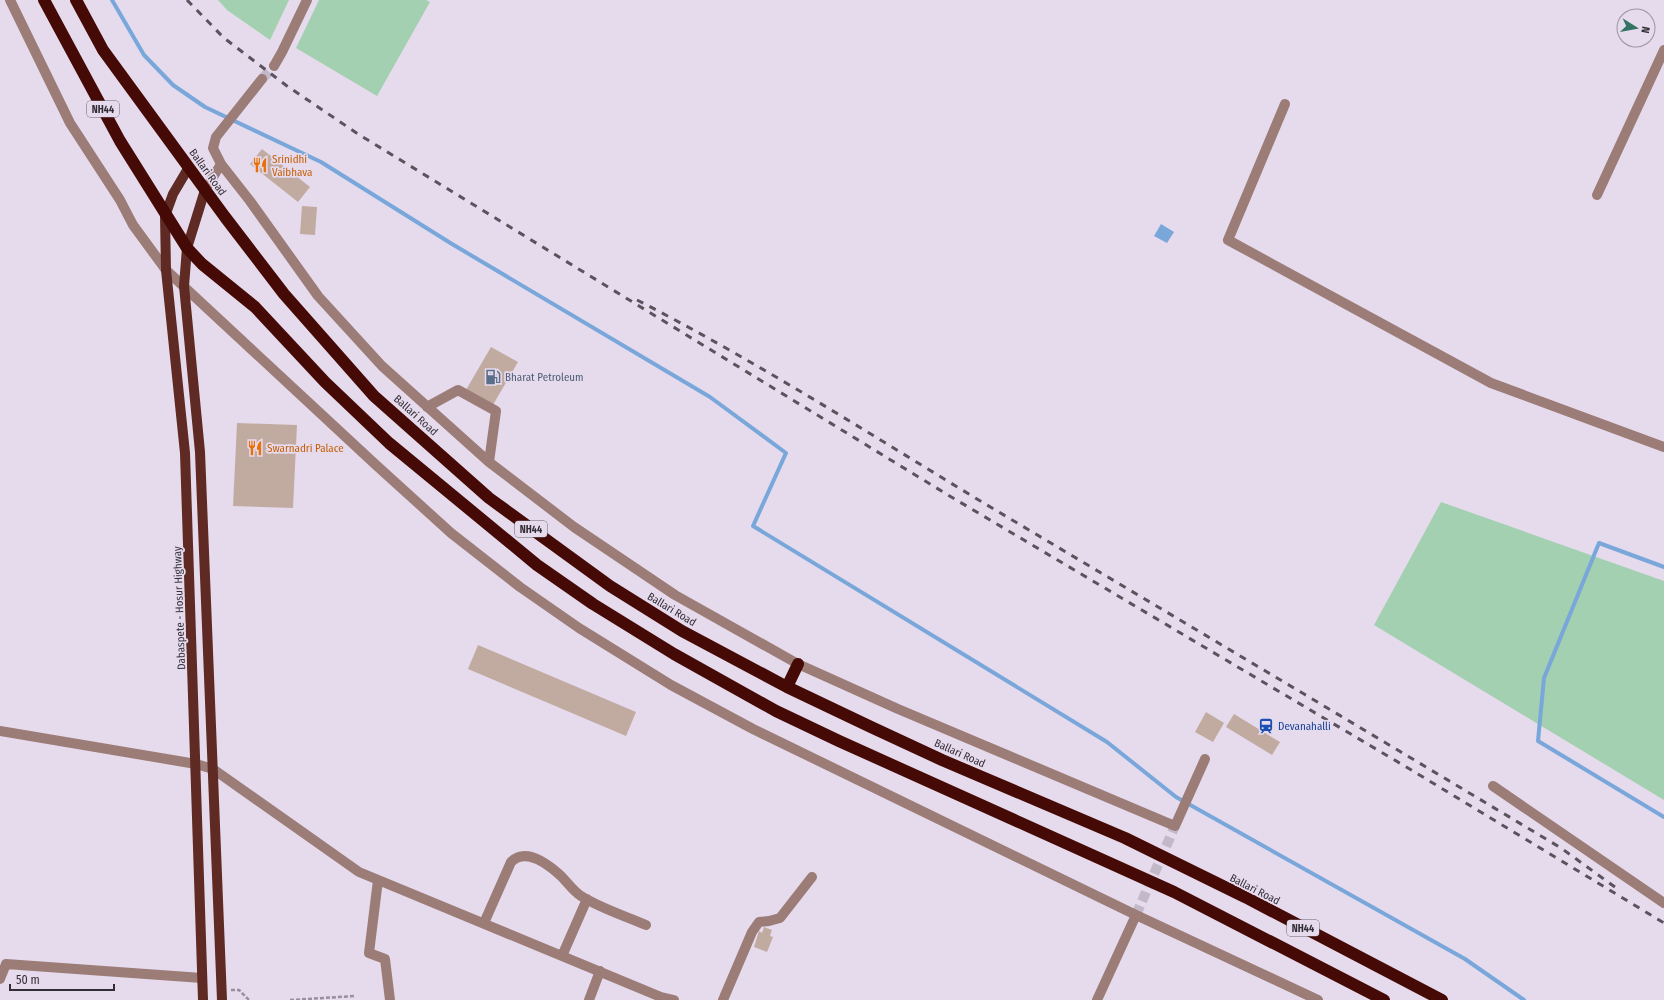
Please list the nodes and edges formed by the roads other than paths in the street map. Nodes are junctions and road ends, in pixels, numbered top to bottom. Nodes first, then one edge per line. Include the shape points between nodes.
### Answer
1 (10, 0) edge
2 (44, 0) edge
3 (76, 0) edge
4 (307, 0) edge
5 (1664, 50) edge
6 (274, 66) tunnel mouth
7 (262, 79) tunnel mouth
8 (1285, 104) dead end
9 (221, 164) junction
10 (189, 167) junction
11 (205, 190) junction
12 (1597, 195) dead end
13 (165, 216) junction
14 (187, 248) junction
15 (166, 270) junction
16 (184, 286) junction
17 (427, 407) junction
18 (1664, 447) edge
19 (489, 462) junction
20 (798, 664) junction
21 (787, 686) junction
22 (0, 731) edge
23 (1205, 759) dead end
24 (196, 764) junction
25 (213, 769) junction
26 (1494, 786) dead end
27 (812, 877) dead end
28 (378, 880) junction
29 (587, 899) junction
30 (1664, 903) edge
31 (1136, 915) junction
32 (484, 924) junction
33 (646, 925) dead end
34 (562, 956) junction
35 (600, 971) junction
36 (202, 978) junction
37 (0, 979) edge
38 (222, 995) edge
39 (203, 1000) edge
40 (390, 1000) edge
41 (589, 1000) edge
42 (674, 1000) edge
43 (723, 1000) edge
44 (1097, 1000) edge
45 (1318, 1000) edge
46 (1384, 1000) edge
47 (1442, 1000) edge

1 - 15 street via 70,123 120,200 133,225
2 - 13 highway, NH44 via 120,141
3 - 10 highway, Ballari Road / NH44 via 104,50
4 - 6 street
5 - 12 street
7 - 9 street via 216,137 213,148
8 - 18 street via 1228,240 1491,383
9 - 11 street
9 - 17 street via 318,296 382,366
10 - 11 highway, Ballari Road / NH44
10 - 13 main road via 173,194
11 - 14 main road
11 - 21 highway, Ballari Road / NH44 via 284,294 374,396 488,498 610,586 682,631
13 - 14 highway, NH44
13 - 15 main road, Dabaspete - Hosur Highway
14 - 16 main road
14 - 46 highway, NH44 via 202,264 255,308 325,382 389,443 537,565 593,604 674,654 776,711 1174,892
15 - 16 street
15 - 24 main road, Dabaspete - Hosur Highway via 185,453
16 - 25 main road via 200,452
16 - 31 street via 451,533 520,587 579,628 671,685 753,730
17 - 19 street
17 - 19 street via 458,390 496,411
19 - 20 street via 574,527 675,595
20 - 21 highway
20 - 23 street via 1175,826
21 - 47 highway, Ballari Road / NH44 via 942,760 1125,838
22 - 24 street
24 - 25 street
24 - 36 main road, Dabaspete - Hosur Highway
25 - 28 street via 359,872
25 - 38 main road
26 - 30 street
27 - 43 street via 780,918 759,922 752,932
28 - 32 street
28 - 40 street via 369,953 386,959
29 - 32 street via 548,865 523,855 511,862
29 - 33 street
29 - 34 street
31 - 44 street
31 - 45 street
32 - 34 street
34 - 35 street
35 - 41 street
35 - 42 street
36 - 37 street via 6,964
36 - 39 main road, Dabaspete - Hosur Highway

